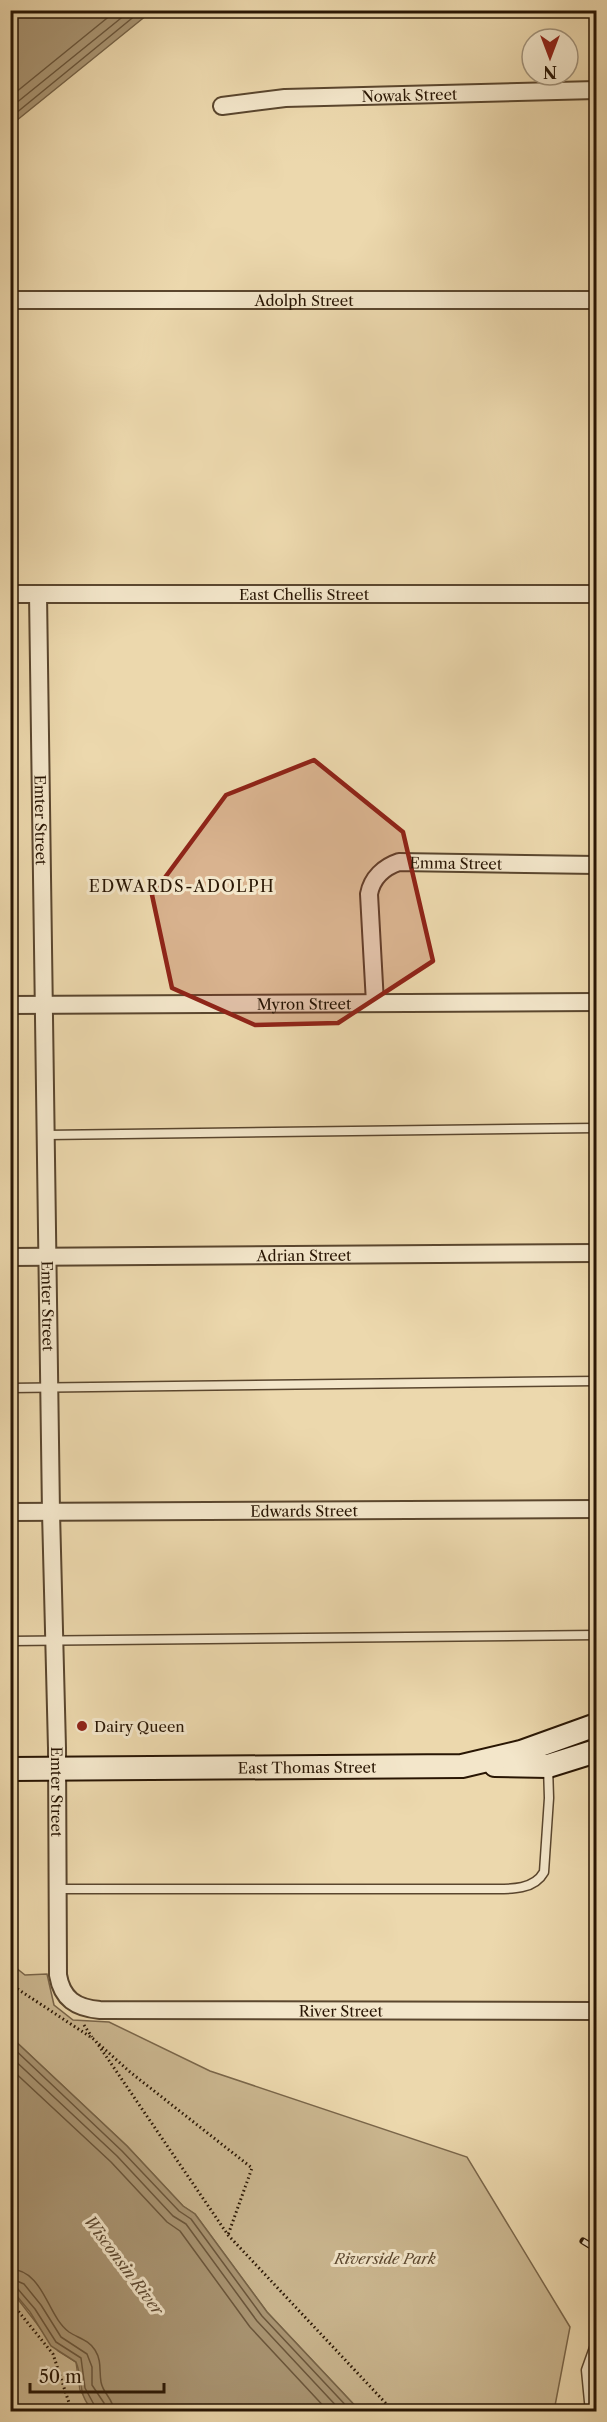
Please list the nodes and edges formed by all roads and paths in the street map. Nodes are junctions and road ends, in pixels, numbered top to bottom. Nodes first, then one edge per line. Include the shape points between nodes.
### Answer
1 (597, 90) edge
2 (222, 106) dead end
3 (10, 300) edge
4 (597, 300) edge
5 (10, 594) edge
6 (38, 594) junction
7 (597, 594) edge
8 (597, 865) edge
9 (597, 1002) edge
10 (375, 1003) junction
11 (10, 1005) edge
12 (45, 1005) junction
13 (597, 1128) edge
14 (46, 1135) junction
15 (597, 1253) edge
16 (10, 1257) edge
17 (48, 1257) junction
18 (597, 1381) edge
19 (10, 1388) edge
20 (50, 1388) junction
21 (597, 1509) edge
22 (10, 1512) edge
23 (51, 1512) junction
24 (597, 1635) edge
25 (10, 1641) edge
26 (54, 1641) junction
27 (597, 1725) edge
28 (597, 1751) edge
29 (478, 1764) junction
30 (548, 1766) junction
31 (10, 1768) edge
32 (57, 1768) junction
33 (58, 1889) junction
34 (10, 1984) edge
35 (83, 2009) junction
36 (597, 2011) edge
37 (95, 2040) junction
38 (228, 2235) junction
39 (10, 2301) edge
40 (597, 2342) edge
41 (72, 2412) edge
42 (394, 2412) edge
43 (590, 2412) edge

1 - 2 street, Nowak Street via 285,98
3 - 4 street, Adolph Street
5 - 6 street, East Chellis Street
6 - 7 street, East Chellis Street
6 - 12 street, Emter Street
8 - 10 street, Emma Street via 390,865 374,880 369,894
9 - 10 street, Myron Street
10 - 12 street, Myron Street
11 - 12 street, Myron Street
12 - 14 street, Emter Street
13 - 14 lane
14 - 17 street, Emter Street
15 - 17 street, Adrian Street
16 - 17 street, Adrian Street
17 - 20 street, Emter Street
18 - 20 lane
19 - 20 lane
20 - 23 street, Emter Street
21 - 23 street, Edwards Street
22 - 23 street, Edwards Street
23 - 26 street, Emter Street
24 - 26 lane
25 - 26 lane
26 - 32 street, Emter Street
27 - 29 main road, East Thomas Street
28 - 30 main road
29 - 30 main road
29 - 32 main road, East Thomas Street
30 - 33 lane via 544,1872 539,1882 531,1886
31 - 32 main road, East Thomas Street
32 - 33 street, Emter Street
33 - 35 street, Emter Street via 60,1985 71,2001
34 - 37 path
35 - 36 street, River Street
35 - 37 path via 84,2025
37 - 38 path
37 - 38 path via 252,2168
38 - 42 path
39 - 41 path via 53,2354
40 - 43 lane via 586,2370

